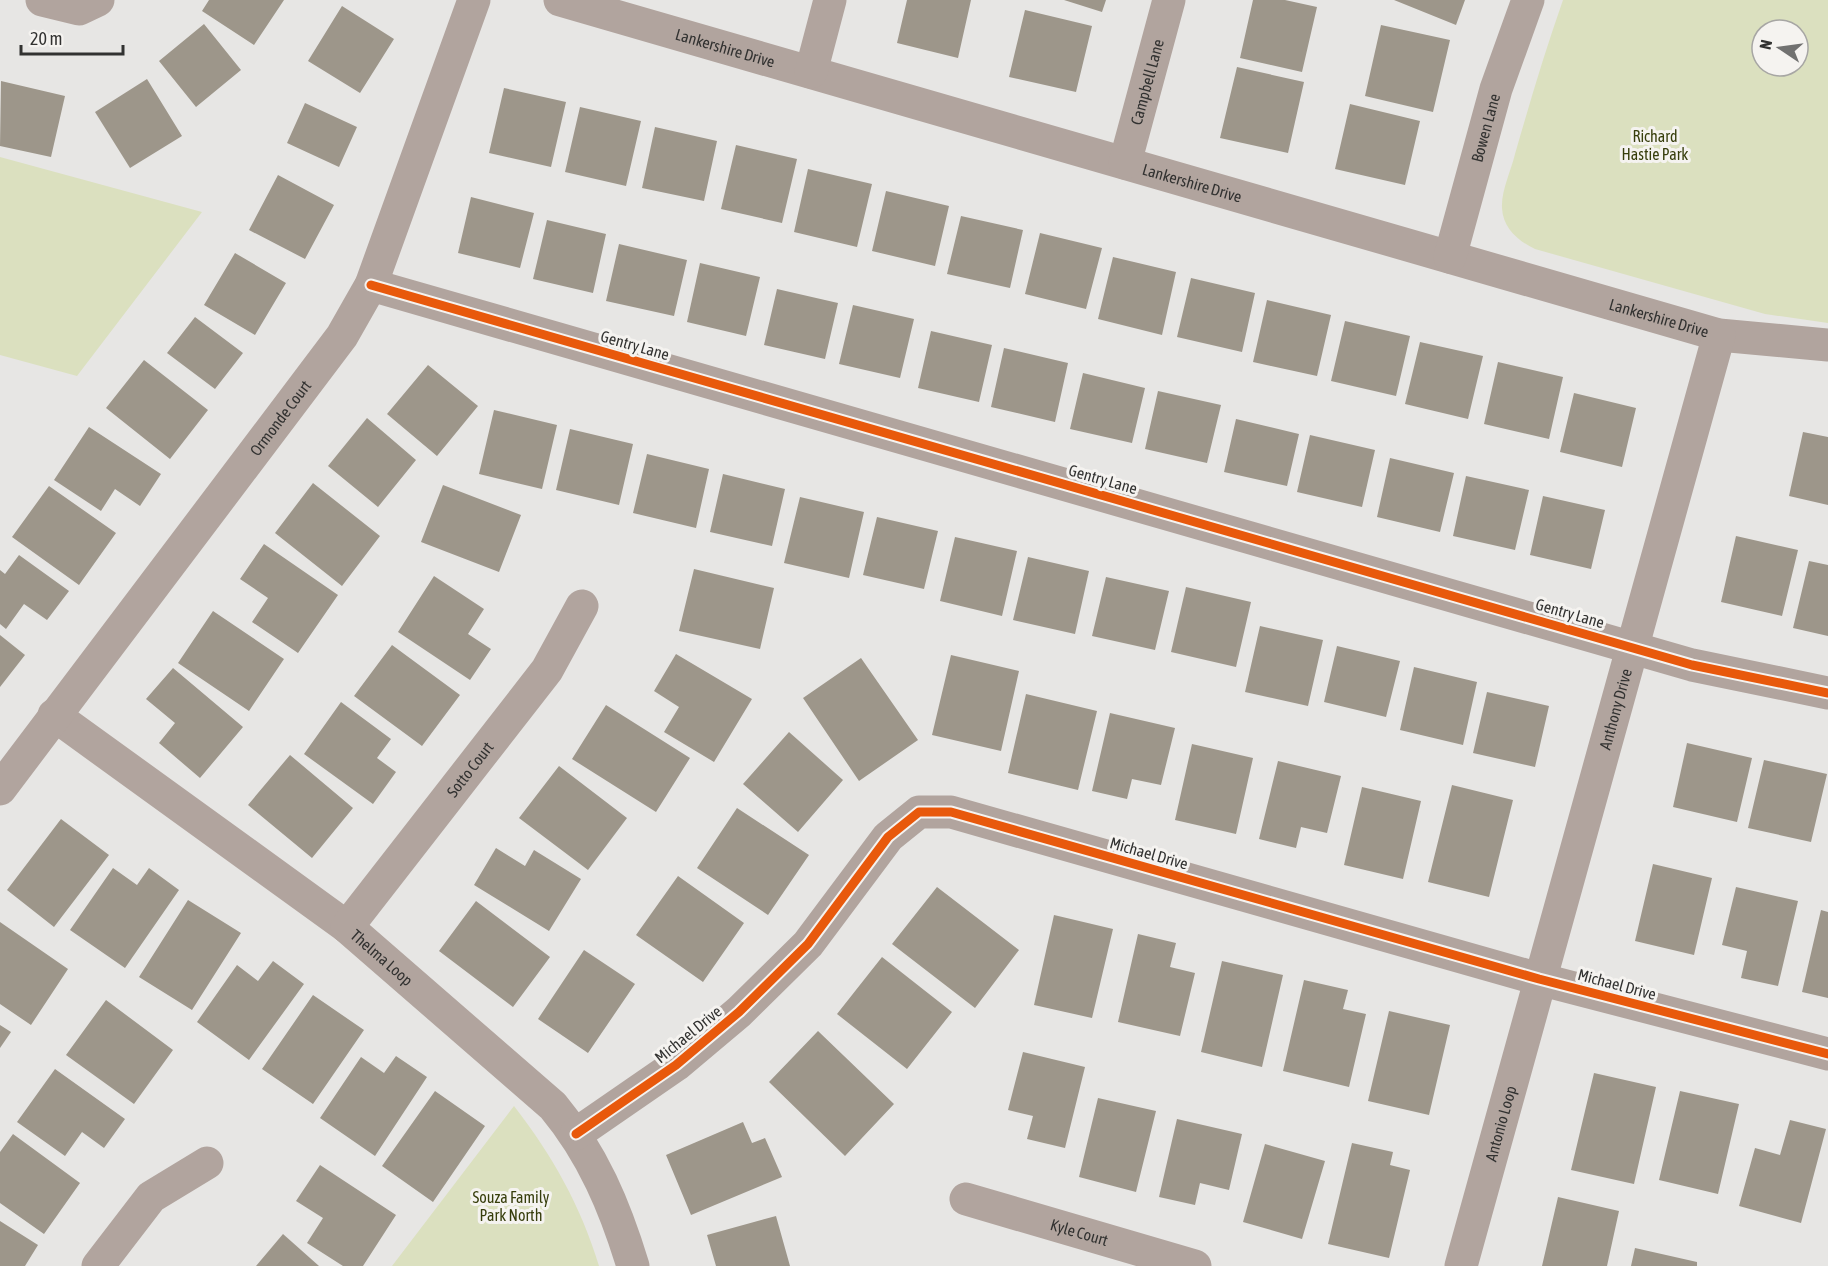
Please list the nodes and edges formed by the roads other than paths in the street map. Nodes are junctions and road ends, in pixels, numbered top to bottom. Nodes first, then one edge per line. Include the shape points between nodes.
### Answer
1 (42, 0) edge
2 (98, 0) edge
3 (474, 0) edge
4 (560, 0) edge
5 (830, 0) edge
6 (1169, 0) edge
7 (1528, 0) edge
8 (811, 72) junction
9 (1125, 164) junction
10 (1450, 257) junction
11 (371, 285) junction
12 (1719, 335) junction
13 (1828, 345) edge
14 (582, 606) dead end
15 (1633, 646) junction
16 (1828, 693) edge
17 (54, 715) junction
18 (0, 789) edge
19 (346, 927) junction
20 (1539, 979) junction
21 (1828, 1054) edge
22 (576, 1134) junction
23 (207, 1163) dead end
24 (966, 1199) dead end
25 (98, 1266) edge
26 (633, 1266) edge
27 (1195, 1266) edge
28 (1461, 1266) edge

1 - 2 street via 79,9
3 - 11 street, Ormonde Court
4 - 8 street, Lankershire Drive
5 - 8 street
6 - 9 street, Campbell Lane
7 - 10 street, Bowen Lane via 1496,89
8 - 9 street, Lankershire Drive
9 - 10 street, Lankershire Drive
10 - 12 street, Lankershire Drive
11 - 15 street, Gentry Lane
11 - 17 street, Ormonde Court via 342,336
12 - 13 street, Lankershire Drive
12 - 15 street, Anthony Drive
14 - 19 street, Sotto Court via 547,670
15 - 16 street, Gentry Lane via 1692,665
15 - 20 street, Anthony Drive
17 - 18 street, Ormonde Court
17 - 19 street, Thelma Loop
19 - 22 street, Thelma Loop via 520,1076
20 - 21 street, Michael Drive
20 - 22 street, Michael Drive via 951,812 919,812 888,837 808,944 739,1012 676,1065
20 - 28 street, Antonio Loop
22 - 26 street, Thelma Loop via 595,1165
23 - 25 street via 151,1197
24 - 27 street, Kyle Court

